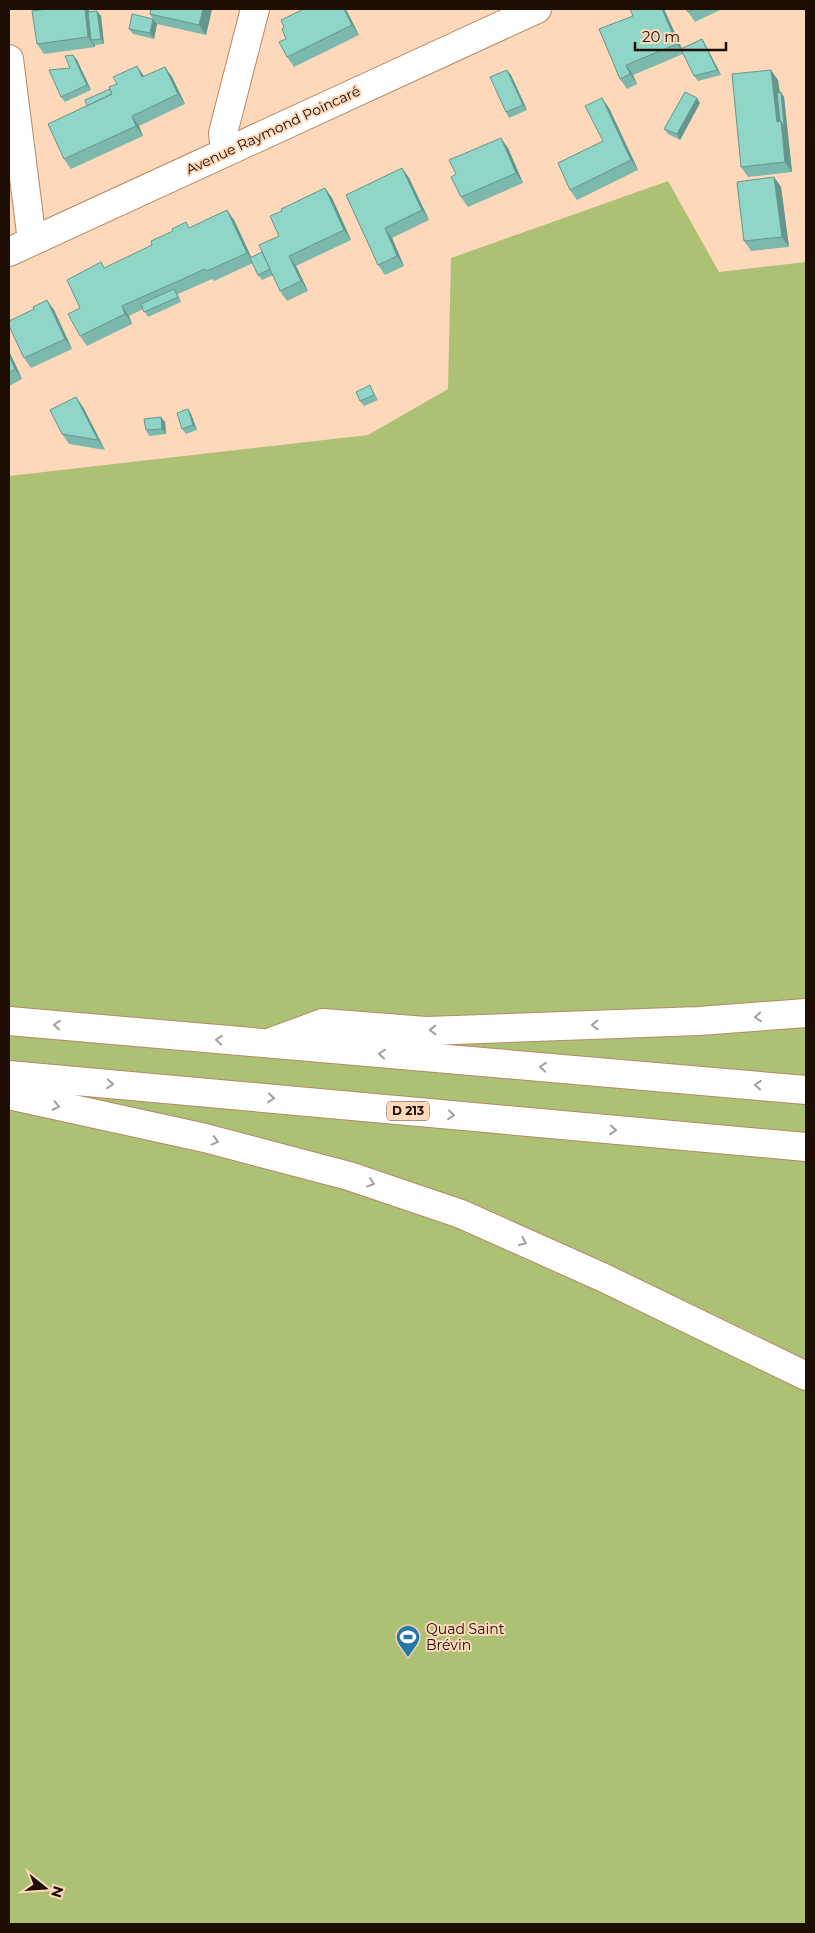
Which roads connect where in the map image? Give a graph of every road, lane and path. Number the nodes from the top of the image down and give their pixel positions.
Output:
1 (255, 9) edge
2 (537, 9) edge
3 (9, 59) edge
4 (225, 151) junction
5 (20, 247) edge
6 (806, 1013) edge
7 (9, 1021) edge
8 (267, 1044) junction
9 (9, 1075) edge
10 (806, 1090) edge
11 (9, 1095) edge
12 (806, 1147) edge
13 (806, 1376) edge

1 - 4 main road
2 - 4 main road, Avenue Raymond Poincaré
3 - 5 main road
4 - 5 main road, Avenue Raymond Poincaré
6 -> 8 main road
8 -> 7 main road
10 -> 8 main road
9 -> 12 main road, D 213
11 -> 13 main road

